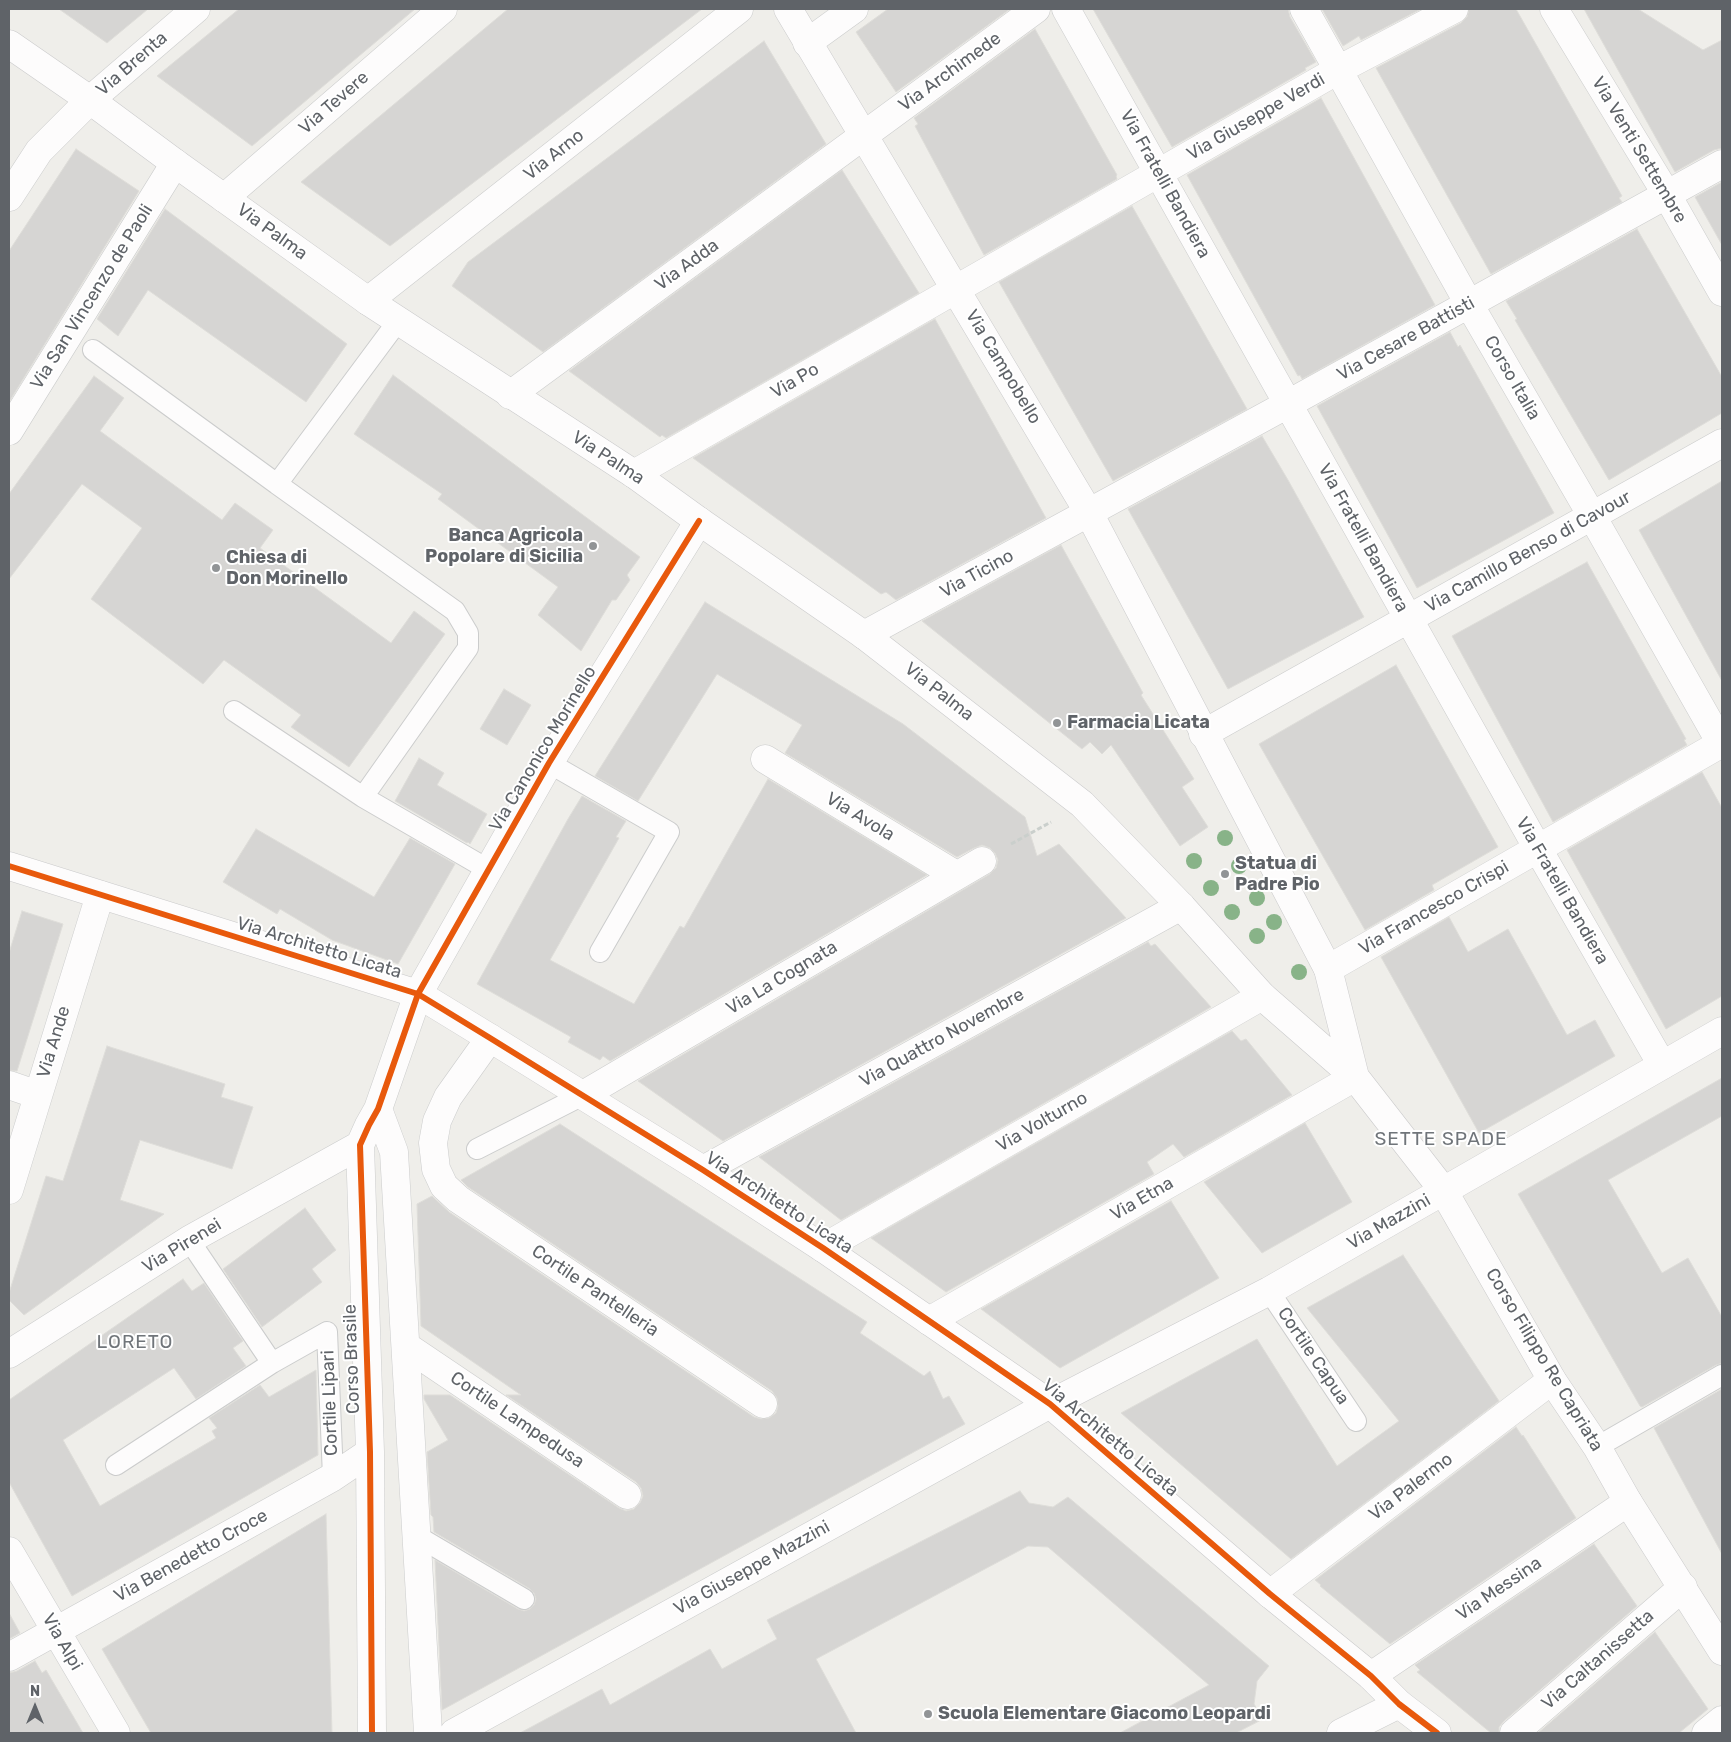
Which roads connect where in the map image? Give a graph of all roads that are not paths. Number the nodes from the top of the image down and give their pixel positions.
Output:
1 (196, 9) edge
2 (443, 9) edge
3 (739, 9) edge
4 (788, 9) edge
5 (854, 9) edge
6 (1036, 9) edge
7 (1066, 9) edge
8 (1304, 9) edge
9 (1454, 9) edge
10 (1554, 9) edge
11 (9, 44) edge
12 (807, 44) junction
13 (1338, 70) junction
14 (90, 100) junction
15 (864, 136) junction
16 (175, 163) junction
17 (1722, 164) edge
18 (1158, 173) junction
19 (1667, 195) junction
20 (9, 197) edge
21 (224, 198) junction
22 (956, 288) junction
23 (1722, 292) edge
24 (368, 301) junction
25 (1469, 304) junction
26 (398, 321) junction
27 (93, 350) dead end
28 (510, 395) junction
29 (1288, 404) junction
30 (9, 430) edge
31 (1722, 443) edge
32 (634, 474) junction
33 (277, 484) junction
34 (1088, 513) junction
35 (1592, 516) junction
36 (699, 522) junction
37 (1409, 619) junction
38 (864, 634) junction
39 (234, 711) dead end
40 (1203, 734) junction
41 (1722, 744) edge
42 (765, 759) dead end
43 (549, 763) junction
44 (363, 797) junction
45 (1538, 849) junction
46 (982, 861) road end
47 (9, 866) edge
48 (489, 870) junction
49 (956, 875) junction
50 (100, 895) junction
51 (1181, 906) junction
52 (600, 952) dead end
53 (1328, 969) junction
54 (418, 994) junction
55 (1262, 996) junction
56 (1722, 1031) edge
57 (490, 1038) junction
58 (1662, 1065) junction
59 (1355, 1076) junction
60 (9, 1085) edge
61 (38, 1095) junction
62 (583, 1096) junction
63 (378, 1109) junction
64 (360, 1145) junction
65 (477, 1148) dead end
66 (703, 1170) junction
67 (9, 1190) edge
68 (1443, 1190) junction
69 (189, 1240) junction
70 (822, 1248) junction
71 (1269, 1291) junction
72 (929, 1321) junction
73 (406, 1346) junction
74 (9, 1354) edge
75 (272, 1363) junction
76 (1722, 1376) edge
77 (1552, 1380) junction
78 (763, 1404) dead end
79 (1050, 1404) junction
80 (1356, 1421) dead end
81 (1597, 1447) junction
82 (370, 1452) junction
83 (116, 1465) dead end
84 (333, 1477) junction
85 (627, 1495) dead end
86 (1628, 1502) junction
87 (417, 1536) junction
88 (9, 1551) edge
89 (1683, 1587) junction
90 (1270, 1594) junction
91 (524, 1599) dead end
92 (56, 1631) junction
93 (1719, 1638) edge
94 (9, 1657) edge
95 (1371, 1676) junction
96 (1398, 1704) junction
97 (1722, 1720) edge
98 (116, 1733) edge
99 (372, 1733) edge
100 (428, 1733) edge
101 (454, 1733) edge
102 (1341, 1733) edge
103 (1437, 1733) edge
104 (1514, 1733) edge
105 (1706, 1733) edge

1 - 14 street, Via Brenta
2 - 21 street, Via Tevere
3 - 24 street, Via Arno
4 - 12 street, Via Campobello
5 - 12 street
6 - 15 street, Via Archimede
7 - 18 street, Via Fratelli Bandiera
8 - 13 street, Corso Italia
9 - 13 street, Via Giuseppe Verdi
10 - 19 street, Via Venti Settembre
11 - 14 street, Via Palma
12 - 15 street, Via Campobello
13 - 18 street, Via Giuseppe Verdi
13 - 25 street, Corso Italia
14 - 16 street, Via Palma
14 - 20 street, Via Brenta
15 - 22 street, Via Campobello
15 - 28 street, Via Adda
16 - 21 street, Via Palma
16 - 30 street, Via San Vincenzo de Paoli
17 - 19 street, Via Cesare Battisti
18 - 22 street, Via Giuseppe Verdi
18 - 29 street, Via Fratelli Bandiera
19 - 23 street, Via Venti Settembre
19 - 25 street, Via Cesare Battisti
21 - 24 street, Via Palma
22 - 32 street, Via Po
22 - 34 street, Via Campobello
24 - 26 street, Via Palma
25 - 29 street, Via Cesare Battisti
25 - 35 street, Corso Italia
26 - 28 street, Via Palma
26 - 33 lane
27 - 33 lane
28 - 32 street, Via Palma
29 - 34 street, Via Cesare Battisti
29 - 37 street, Via Fratelli Bandiera
31 - 35 street, Via Camillo Benso di Cavour
32 - 36 street, Via Palma
33 - 44 lane
34 - 38 street, Via Ticino
34 - 40 street, Via Campobello
35 - 37 street, Via Camillo Benso di Cavour
35 - 41 street, Corso Italia
36 - 38 street, Via Palma
36 - 43 street, Via Canonico Morinello
37 - 40 street, Via Camillo Benso di Cavour
37 - 45 street, Via Fratelli Bandiera
38 - 51 street, Via Palma
39 - 44 lane
40 - 53 street, Corso Filippo Re Capriata
41 - 45 street, Via Francesco Crispi
42 - 49 street, Via Avola
43 - 48 street, Via Canonico Morinello
43 - 52 lane
44 - 48 lane
45 - 53 street, Via Francesco Crispi
45 - 58 street, Via Fratelli Bandiera
46 - 49 street, Via La Cognata
47 - 50 street, Via Architetto Licata
48 - 54 street, Via Canonico Morinello
49 - 62 street, Via La Cognata
50 - 54 street, Via Architetto Licata
50 - 61 street, Via Ande
51 - 55 street, Corso Filippo Re Capriata
51 - 66 street, Via Quattro Novembre
53 - 59 street, Corso Filippo Re Capriata
54 - 57 street, Via Architetto Licata
54 - 63 street, Corso Brasile
55 - 59 street, Corso Filippo Re Capriata
55 - 70 street, Via Volturno
56 - 58 street, Via Mazzini
57 - 62 street, Via Architetto Licata
57 - 78 street, Cortile Pantelleria
58 - 68 street, Via Mazzini
59 - 68 street, Corso Filippo Re Capriata
59 - 72 street, Via Etna
60 - 61 street
61 - 67 street, Via Ande
62 - 65 lane
62 - 66 street, Via Architetto Licata
63 - 64 street, Corso Brasile
63 - 73 street
64 - 69 street, Via Pirenei
64 - 82 street, Corso Brasile
66 - 70 street, Via Architetto Licata
68 - 71 street, Via Mazzini
68 - 77 street, Corso Filippo Re Capriata
69 - 74 street, Via Pirenei
69 - 75 lane
70 - 72 street, Via Architetto Licata
71 - 79 street, Via Mazzini
71 - 80 lane, Cortile Capua
72 - 79 street, Via Architetto Licata
73 - 85 street, Cortile Lampedusa
73 - 87 street
75 - 83 lane, Cortile Lipari
75 - 84 lane, Cortile Lipari
76 - 81 lane
77 - 81 street, Corso Filippo Re Capriata
77 - 90 street, Via Palermo
79 - 90 street, Via Architetto Licata
79 - 101 street, Via Giuseppe Mazzini
81 - 86 street, Corso Filippo Re Capriata
82 - 84 street, Via Benedetto Croce
82 - 99 street, Corso Brasile
84 - 92 street, Via Benedetto Croce
86 - 89 street, Corso Filippo Re Capriata
86 - 95 street, Via Messina
87 - 91 lane
87 - 100 street
88 - 92 street, Via Alpi
89 - 93 street, Corso Filippo Re Capriata
89 - 104 street, Via Caltanissetta
90 - 95 street, Via Architetto Licata
92 - 94 street, Via Benedetto Croce
92 - 98 street, Via Alpi
95 - 96 street, Via Architetto Licata
96 - 102 street
96 - 103 street, Via Architetto Licata
97 - 105 street

